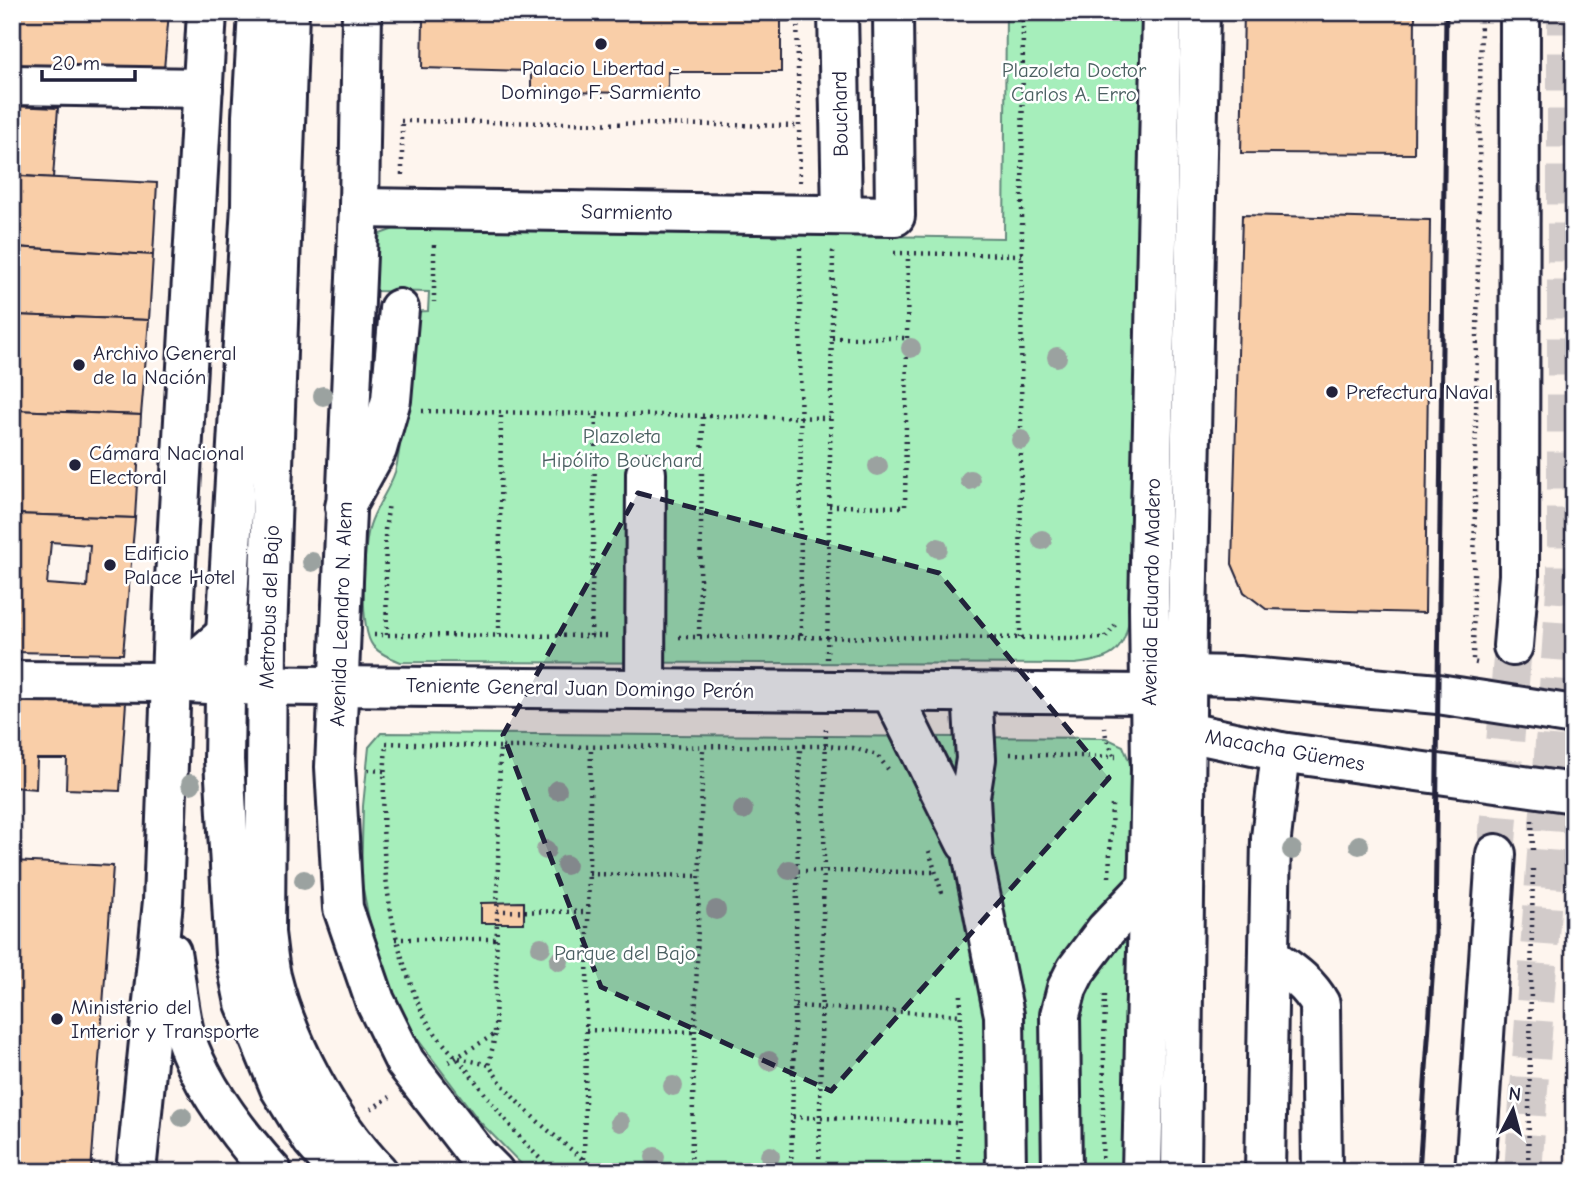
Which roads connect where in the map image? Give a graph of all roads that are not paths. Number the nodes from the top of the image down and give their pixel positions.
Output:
1 (207, 12) edge
2 (258, 12) edge
3 (289, 12) edge
4 (362, 12) edge
5 (838, 12) edge
6 (893, 12) edge
7 (1162, 12) edge
8 (1200, 12) edge
9 (1520, 12) edge
10 (12, 85) edge
11 (203, 88) junction
12 (359, 208) junction
13 (849, 215) junction
14 (399, 309) dead end
15 (646, 473) dead end
16 (345, 507) junction
17 (226, 634) junction
18 (1513, 646) tunnel mouth
19 (1186, 675) junction
20 (12, 681) edge
21 (170, 682) junction
22 (225, 685) junction
23 (266, 685) junction
24 (338, 685) junction
25 (645, 688) junction
26 (891, 692) junction
27 (972, 692) junction
28 (1148, 694) junction
29 (1574, 715) edge
30 (1187, 732) junction
31 (1281, 752) junction
32 (1574, 793) edge
33 (1496, 854) tunnel mouth
34 (973, 858) junction
35 (1147, 887) junction
36 (163, 901) junction
37 (1269, 957) junction
38 (1265, 1154) edge
39 (1322, 1155) edge
40 (136, 1172) edge
41 (272, 1172) edge
42 (340, 1172) edge
43 (378, 1172) edge
44 (494, 1172) edge
45 (1006, 1172) edge
46 (1062, 1172) edge
47 (1142, 1172) edge
48 (1181, 1172) edge
49 (1475, 1172) edge

1 - 11 main road
2 - 17 main road, Metrobus del Bajo
3 - 23 main road, Metrobus del Bajo
4 - 12 main road, Avenida Leandro N. Alem
5 - 13 main road, Bouchard
6 - 13 main road, Sarmiento
7 - 28 main road, Avenida Eduardo Madero
8 - 19 main road, Avenida Eduardo Madero
9 - 18 main road
10 - 11 main road
11 - 21 main road
12 - 13 main road, Sarmiento
12 - 16 main road, Avenida Leandro N. Alem
14 - 16 main road
15 - 25 main road
16 - 24 main road, Avenida Leandro N. Alem
17 - 21 main road, Metrobus del Bajo
17 - 22 main road, Metrobus del Bajo
19 - 28 main road
19 - 29 main road
19 - 30 main road, Avenida Eduardo Madero
20 - 21 main road, Teniente General Juan Domingo Perón
21 - 22 main road, Teniente General Juan Domingo Perón
21 - 36 main road
22 - 23 main road, Teniente General Juan Domingo Perón
22 - 42 main road, Metrobus del Bajo
23 - 24 main road, Teniente General Juan Domingo Perón
23 - 43 main road, Metrobus del Bajo
24 - 25 main road, Teniente General Juan Domingo Perón
24 - 44 main road, Avenida Leandro N. Alem
25 - 26 main road, Teniente General Juan Domingo Perón
26 - 27 main road, Teniente General Juan Domingo Perón
26 - 34 main road
27 - 28 main road, Teniente General Juan Domingo Perón
27 - 34 main road
28 - 30 main road, Macacha Güemes
28 - 35 main road, Avenida Eduardo Madero
30 - 31 main road, Macacha Güemes
30 - 48 main road, Avenida Eduardo Madero
31 - 32 main road, Macacha Güemes
31 - 37 main road
33 - 49 main road
34 - 45 main road
35 - 46 main road
35 - 47 main road, Avenida Eduardo Madero
36 - 40 main road
36 - 41 main road
37 - 38 main road
37 - 39 main road
38 - 39 main road

